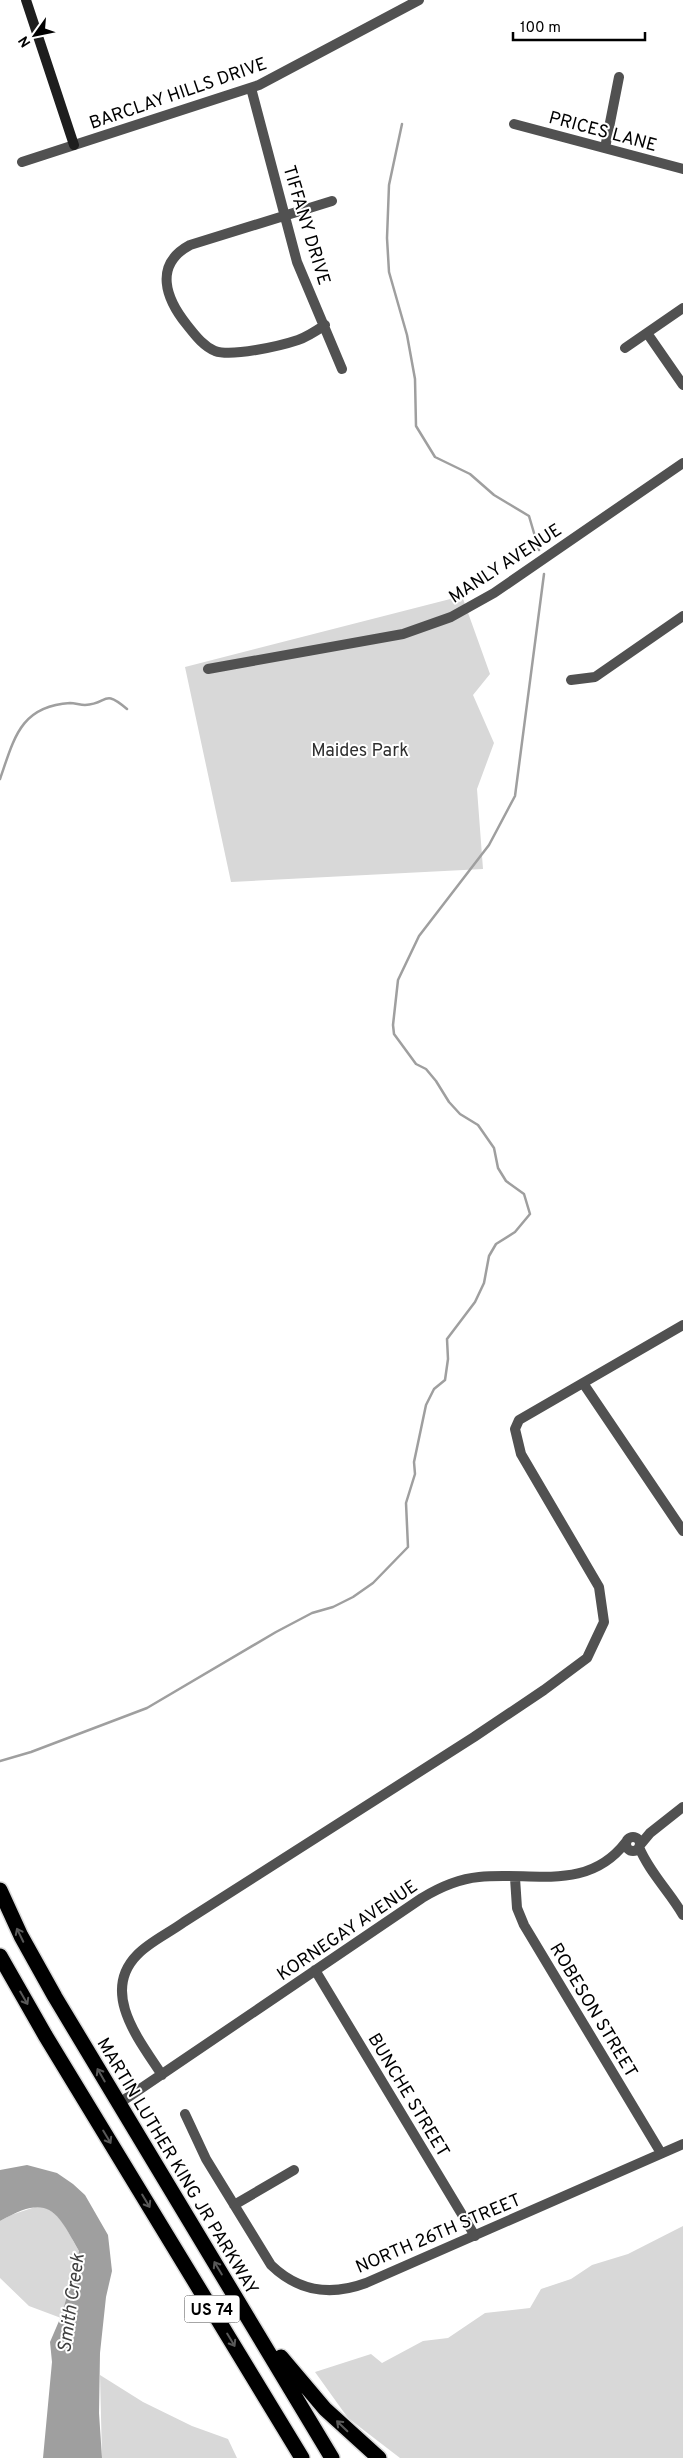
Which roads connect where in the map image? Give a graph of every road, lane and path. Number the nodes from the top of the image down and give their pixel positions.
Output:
1 (26, 0) edge
2 (419, 0) edge
3 (620, 77) dead end
4 (250, 88) junction
5 (514, 124) dead end
6 (74, 145) junction
7 (605, 148) junction
8 (22, 162) dead end
9 (683, 169) edge
10 (332, 201) dead end
11 (284, 216) junction
12 (683, 308) edge
13 (324, 326) junction
14 (647, 333) junction
15 (625, 348) dead end
16 (342, 368) dead end
17 (683, 385) edge
18 (683, 464) edge
19 (683, 616) edge
20 (208, 669) dead end
21 (572, 680) dead end
22 (683, 1325) edge
23 (583, 1382) junction
24 (683, 1531) edge
25 (683, 1807) edge
26 (633, 1845) junction
27 (515, 1878) junction
28 (0, 1890) edge
29 (683, 1914) edge
30 (0, 1956) edge
31 (315, 1970) junction
32 (162, 2075) junction
33 (118, 2104) junction
34 (185, 2114) dead end
35 (683, 2144) edge
36 (661, 2154) junction
37 (294, 2170) dead end
38 (234, 2205) junction
39 (475, 2236) junction
40 (243, 2310) junction
41 (302, 2458) edge
42 (332, 2458) edge
43 (379, 2458) edge

1 - 6 street
2 - 4 street, BARCLAY HILLS DRIVE
3 - 7 street
4 - 6 street, BARCLAY HILLS DRIVE
4 - 11 street, TIFFANY DRIVE
5 - 7 street, PRICES LANE
6 - 8 street, BARCLAY HILLS DRIVE
7 - 9 street, PRICES LANE
10 - 11 street
11 - 13 street, TIFFANY DRIVE
11 - 13 street
12 - 14 street
13 - 16 street, TIFFANY DRIVE
14 - 15 street
14 - 17 street
18 - 20 street, MANLY AVENUE
19 - 21 street
22 - 23 street
23 - 24 street
23 - 32 street
25 - 26 street, KORNEGAY AVENUE
26 - 27 street, KORNEGAY AVENUE
26 - 29 street
27 - 31 street, KORNEGAY AVENUE
27 - 36 street, ROBESON STREET
33 -> 28 highway, MARTIN LUTHER KING JR PARKWAY / US 74
30 -> 41 highway, US 74
31 - 32 street, KORNEGAY AVENUE
31 - 39 street, BUNCHE STREET
32 - 33 street, KORNEGAY AVENUE
40 -> 33 highway, MARTIN LUTHER KING JR PARKWAY / US 74
34 - 38 street
35 - 36 street, NORTH 26TH STREET
36 - 39 street, NORTH 26TH STREET
37 - 38 street
38 - 39 street, NORTH 26TH STREET
40 - 42 highway, MARTIN LUTHER KING JR PARKWAY / US 74
43 -> 40 highway

